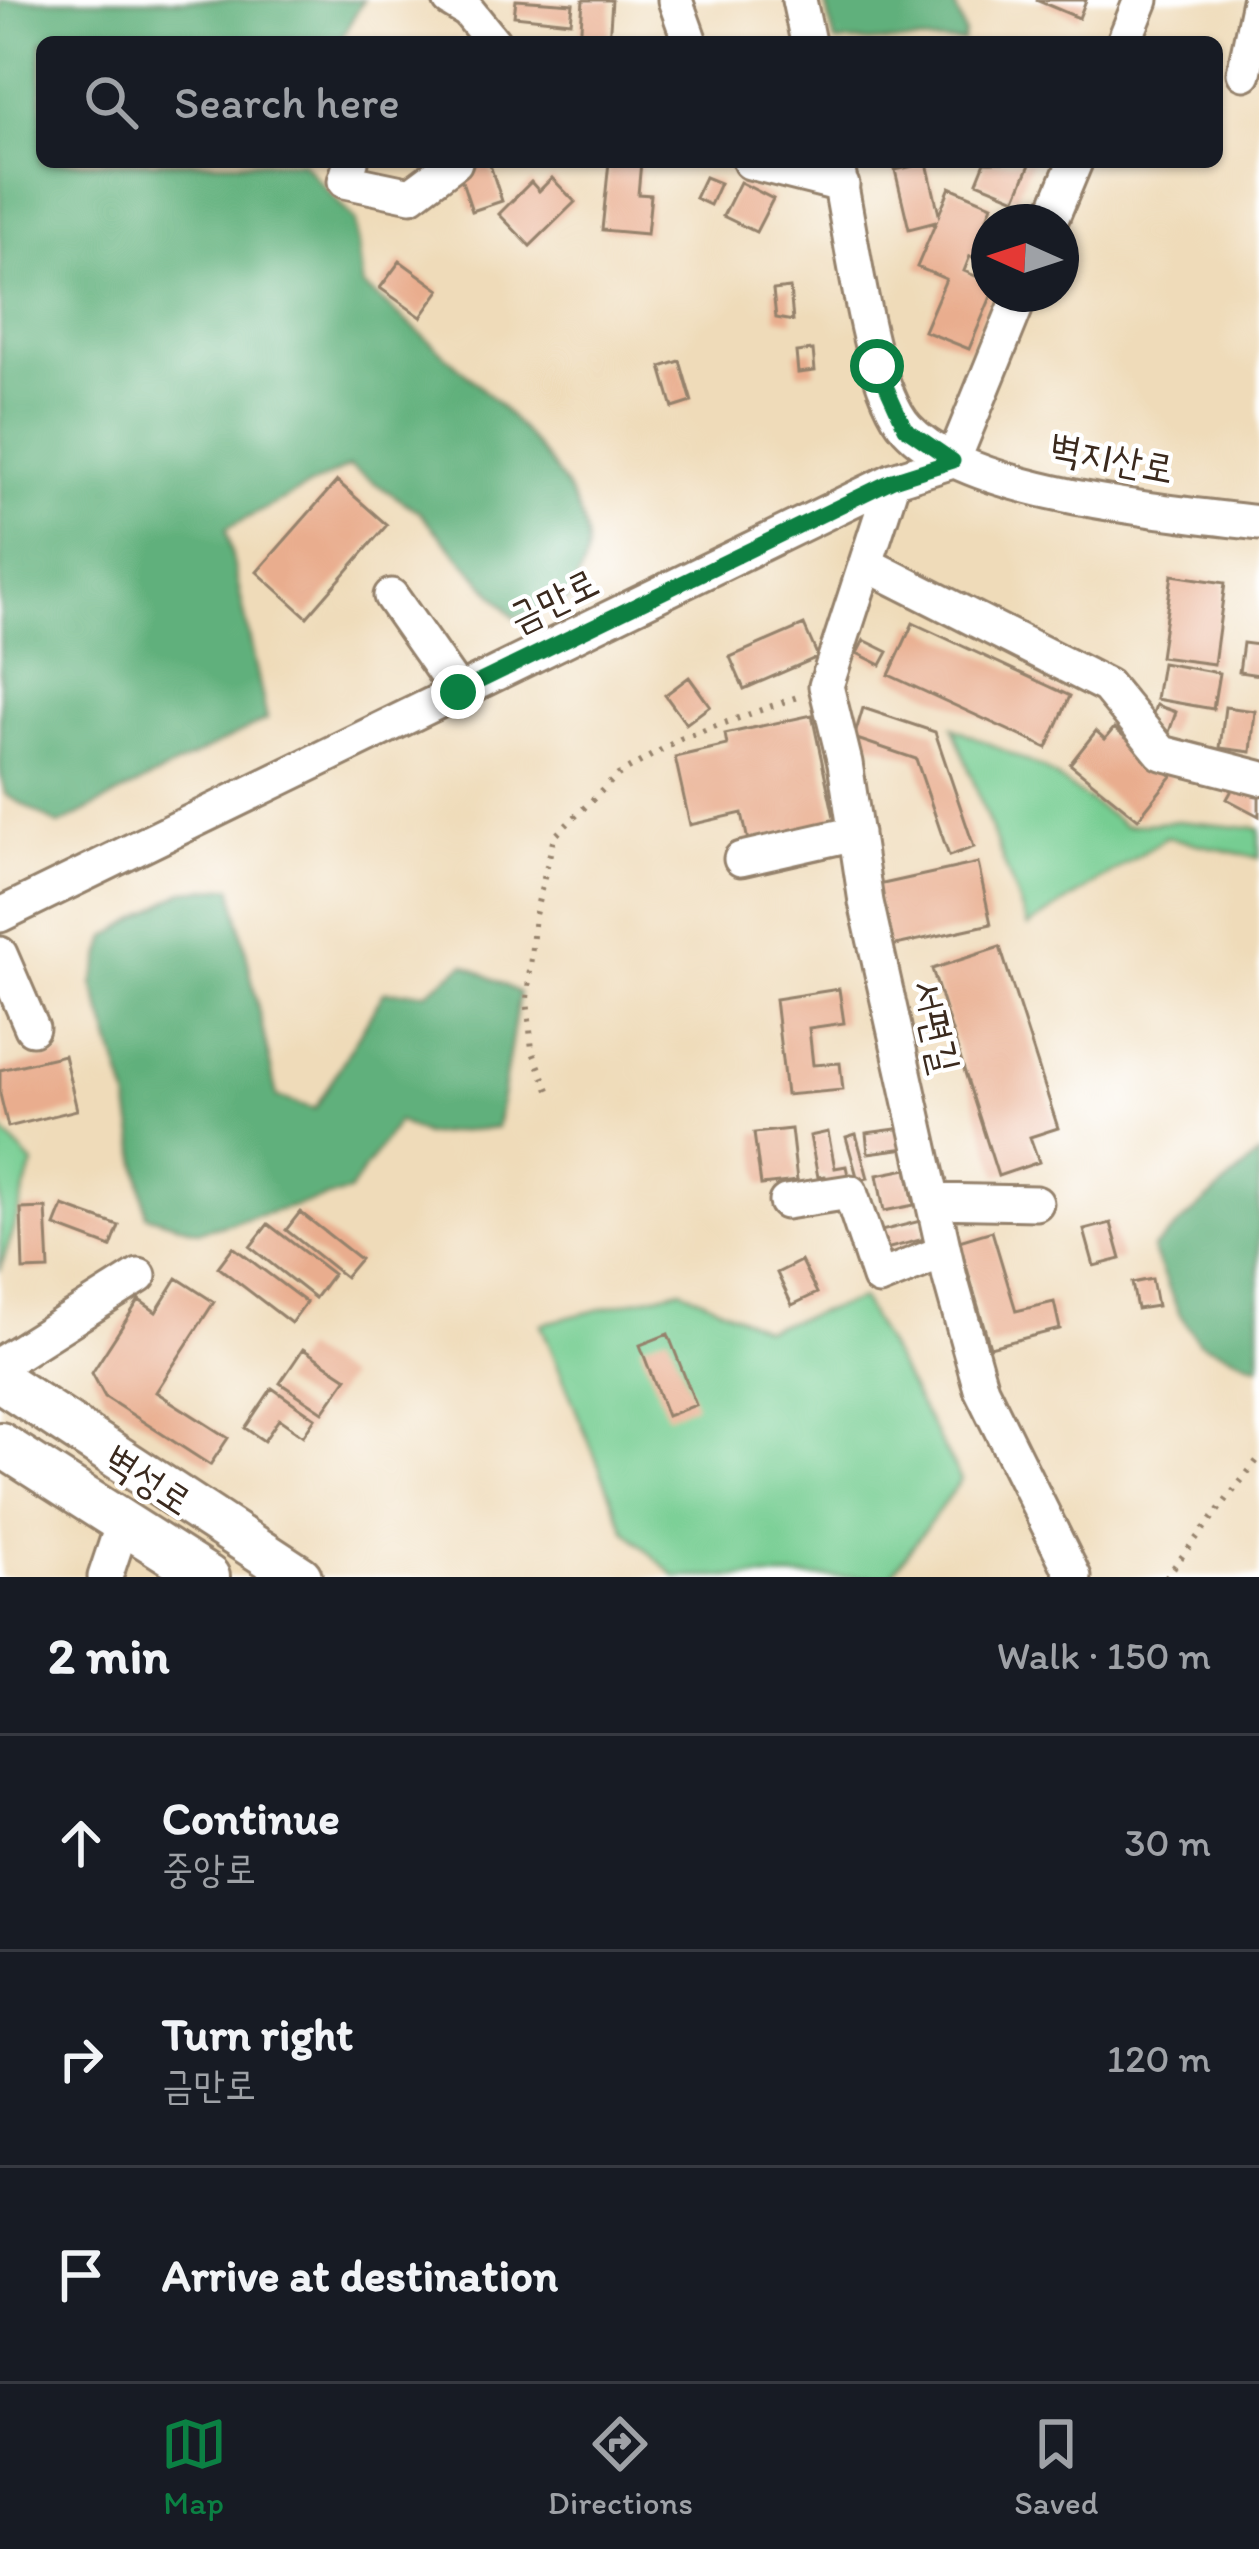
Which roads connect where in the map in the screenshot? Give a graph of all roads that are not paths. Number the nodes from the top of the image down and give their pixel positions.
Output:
1 (450, 0) edge
2 (675, 0) edge
3 (799, 0) edge
4 (1141, 0) edge
5 (1259, 1) edge
6 (488, 36) edge
7 (688, 36) edge
8 (807, 36) edge
9 (1126, 36) edge
10 (1244, 73) dead end
11 (349, 168) edge
12 (446, 168) edge
13 (799, 168) edge
14 (1072, 168) edge
15 (839, 173) edge
16 (1058, 204) edge
17 (1014, 312) edge
18 (953, 461) junction
19 (893, 480) junction
20 (1259, 523) edge
21 (866, 564) junction
22 (392, 596) dead end
23 (458, 692) junction
24 (1259, 778) edge
25 (856, 833) junction
26 (742, 859) dead end
27 (0, 915) edge
28 (0, 954) edge
29 (32, 1028) dead end
30 (933, 1201) junction
31 (786, 1202) dead end
32 (1036, 1203) dead end
33 (944, 1252) junction
34 (139, 1276) dead end
35 (0, 1364) edge
36 (0, 1380) edge
37 (0, 1444) edge
38 (123, 1523) junction
39 (105, 1577) edge
40 (208, 1577) edge
41 (300, 1577) edge
42 (1074, 1577) edge

1 - 6 street
2 - 7 street
3 - 8 street
4 - 9 street
5 - 10 street
11 - 12 street
13 - 15 street
14 - 16 street
15 - 18 street, 벽지산로
17 - 18 street
18 - 19 street, 금만로
18 - 20 street, 벽지산로
19 - 21 street
19 - 23 street, 금만로
21 - 24 street
21 - 25 street, 서편길
22 - 23 street
23 - 27 street, 금만로
25 - 26 street
25 - 30 street, 서편길
28 - 29 street
30 - 32 street
30 - 33 street, 서편길
31 - 33 street
33 - 42 street, 서편길
34 - 35 street
36 - 41 main road, 벽성로
37 - 38 main road, 벽성로
38 - 39 street
38 - 40 main road, 벽성로

